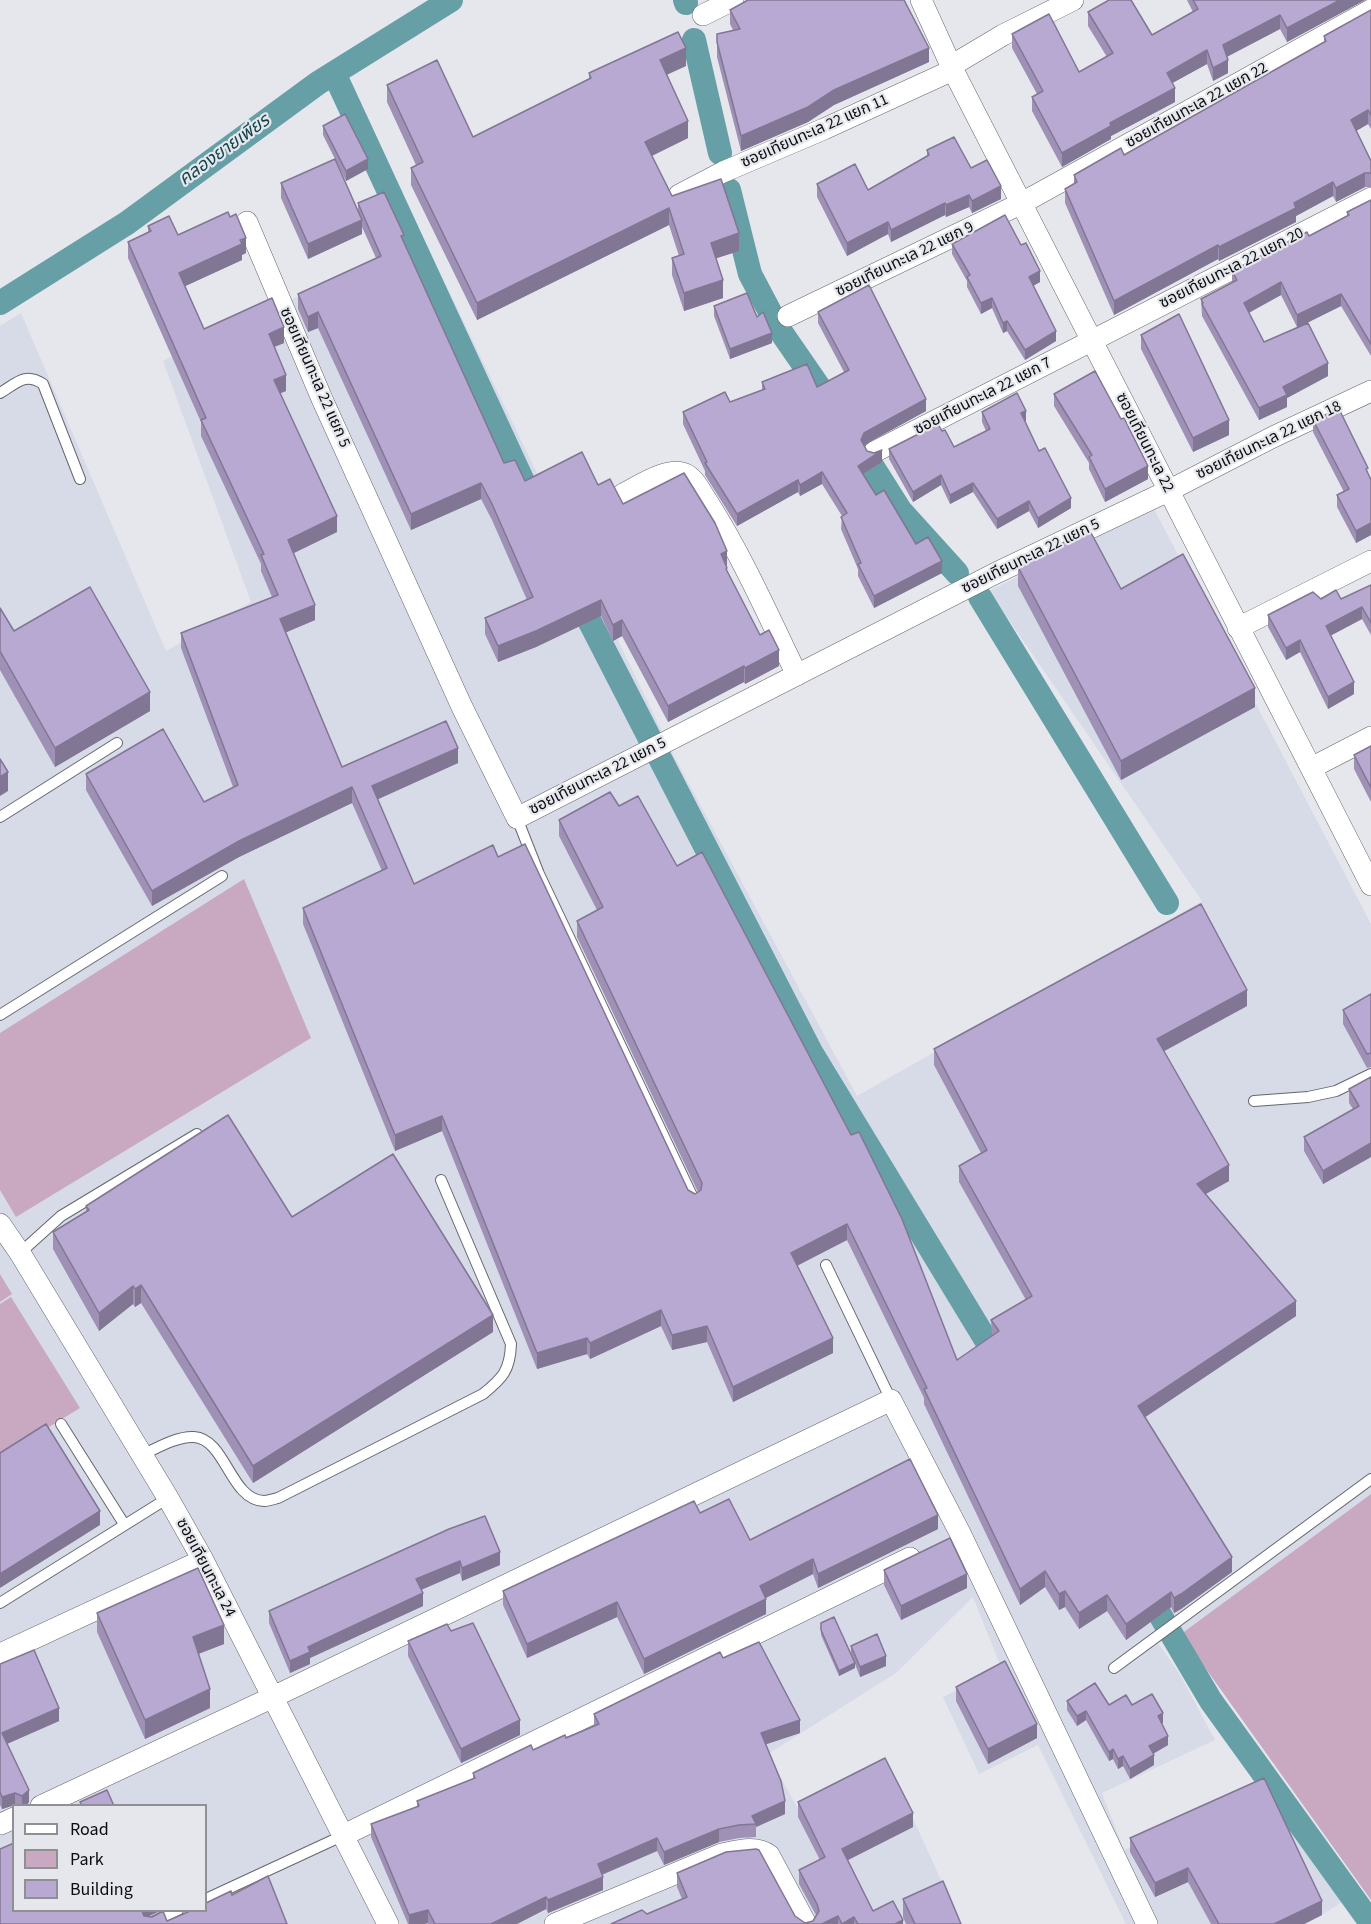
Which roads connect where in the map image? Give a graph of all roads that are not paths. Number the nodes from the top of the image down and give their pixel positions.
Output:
1 (733, 0) edge
2 (921, 0) edge
3 (1073, 0) edge
4 (1371, 10) edge
5 (703, 15) dead end
6 (952, 68) junction
7 (679, 195) edge
8 (1371, 198) edge
9 (1022, 203) junction
10 (248, 222) dead end
11 (788, 316) dead end
12 (1092, 341) junction
13 (1371, 391) edge
14 (0, 393) edge
15 (874, 452) edge
16 (80, 478) dead end
17 (1168, 492) junction
18 (623, 494) dead end
19 (1371, 561) edge
20 (1238, 628) junction
21 (797, 675) junction
22 (1371, 737) edge
23 (117, 743) dead end
24 (1311, 768) junction
25 (0, 817) edge
26 (518, 818) junction
27 (222, 876) dead end
28 (1371, 885) edge
29 (0, 1015) edge
30 (1371, 1074) edge
31 (1254, 1101) dead end
32 (197, 1134) edge
33 (441, 1180) dead end
34 (695, 1202) edge
35 (0, 1224) edge
36 (20, 1253) junction
37 (826, 1265) dead end
38 (891, 1400) junction
39 (61, 1424) dead end
40 (142, 1455) junction
41 (1371, 1479) edge
42 (168, 1498) junction
43 (124, 1524) junction
44 (960, 1533) junction
45 (202, 1560) junction
46 (0, 1603) edge
47 (0, 1654) edge
48 (1114, 1668) dead end
49 (271, 1698) junction
50 (45, 1804) edge
51 (342, 1836) junction
52 (207, 1899) edge
53 (176, 1912) edge
54 (149, 1924) edge
55 (388, 1924) edge
56 (555, 1924) edge
57 (807, 1924) edge
58 (1147, 1924) edge

1 - 5 street
2 - 6 street, ซอยเทียนทะเล 22
3 - 6 street, ซอยเทียนทะเล 22 แยก 11
4 - 9 street, ซอยเทียนทะเล 22 แยก 22
6 - 7 street, ซอยเทียนทะเล 22 แยก 11
6 - 9 street, ซอยเทียนทะเล 22
8 - 12 street, ซอยเทียนทะเล 22 แยก 20
9 - 11 street, ซอยเทียนทะเล 22 แยก 9
9 - 12 street, ซอยเทียนทะเล 22
10 - 26 street, ซอยเทียนทะเล 22 แยก 5
12 - 15 street, ซอยเทียนทะเล 22 แยก 7
12 - 17 street, ซอยเทียนทะเล 22
13 - 17 street, ซอยเทียนทะเล 22 แยก 18
14 - 16 lane
17 - 20 street, ซอยเทียนทะเล 22
17 - 21 street, ซอยเทียนทะเล 22 แยก 5
18 - 21 street
19 - 20 street
20 - 24 street, ซอยเทียนทะเล 22
21 - 26 street, ซอยเทียนทะเล 22 แยก 5
22 - 24 street
23 - 25 lane
24 - 28 street, ซอยเทียนทะเล 22
26 - 34 lane
27 - 29 lane
30 - 31 lane
32 - 36 lane
33 - 40 lane
35 - 36 street, ซอยเทียนทะเล 24
36 - 40 street, ซอยเทียนทะเล 24
37 - 38 lane
38 - 44 street
38 - 49 street
39 - 43 lane
40 - 42 street, ซอยเทียนทะเล 24
41 - 48 lane
42 - 43 lane
42 - 45 street, ซอยเทียนทะเล 24
43 - 46 lane
44 - 51 street
44 - 58 street
45 - 47 street
45 - 49 street, ซอยเทียนทะเล 24
49 - 50 street
49 - 51 street, ซอยเทียนทะเล 24
51 - 52 lane
51 - 55 street, ซอยเทียนทะเล 24
53 - 54 lane
56 - 57 street

